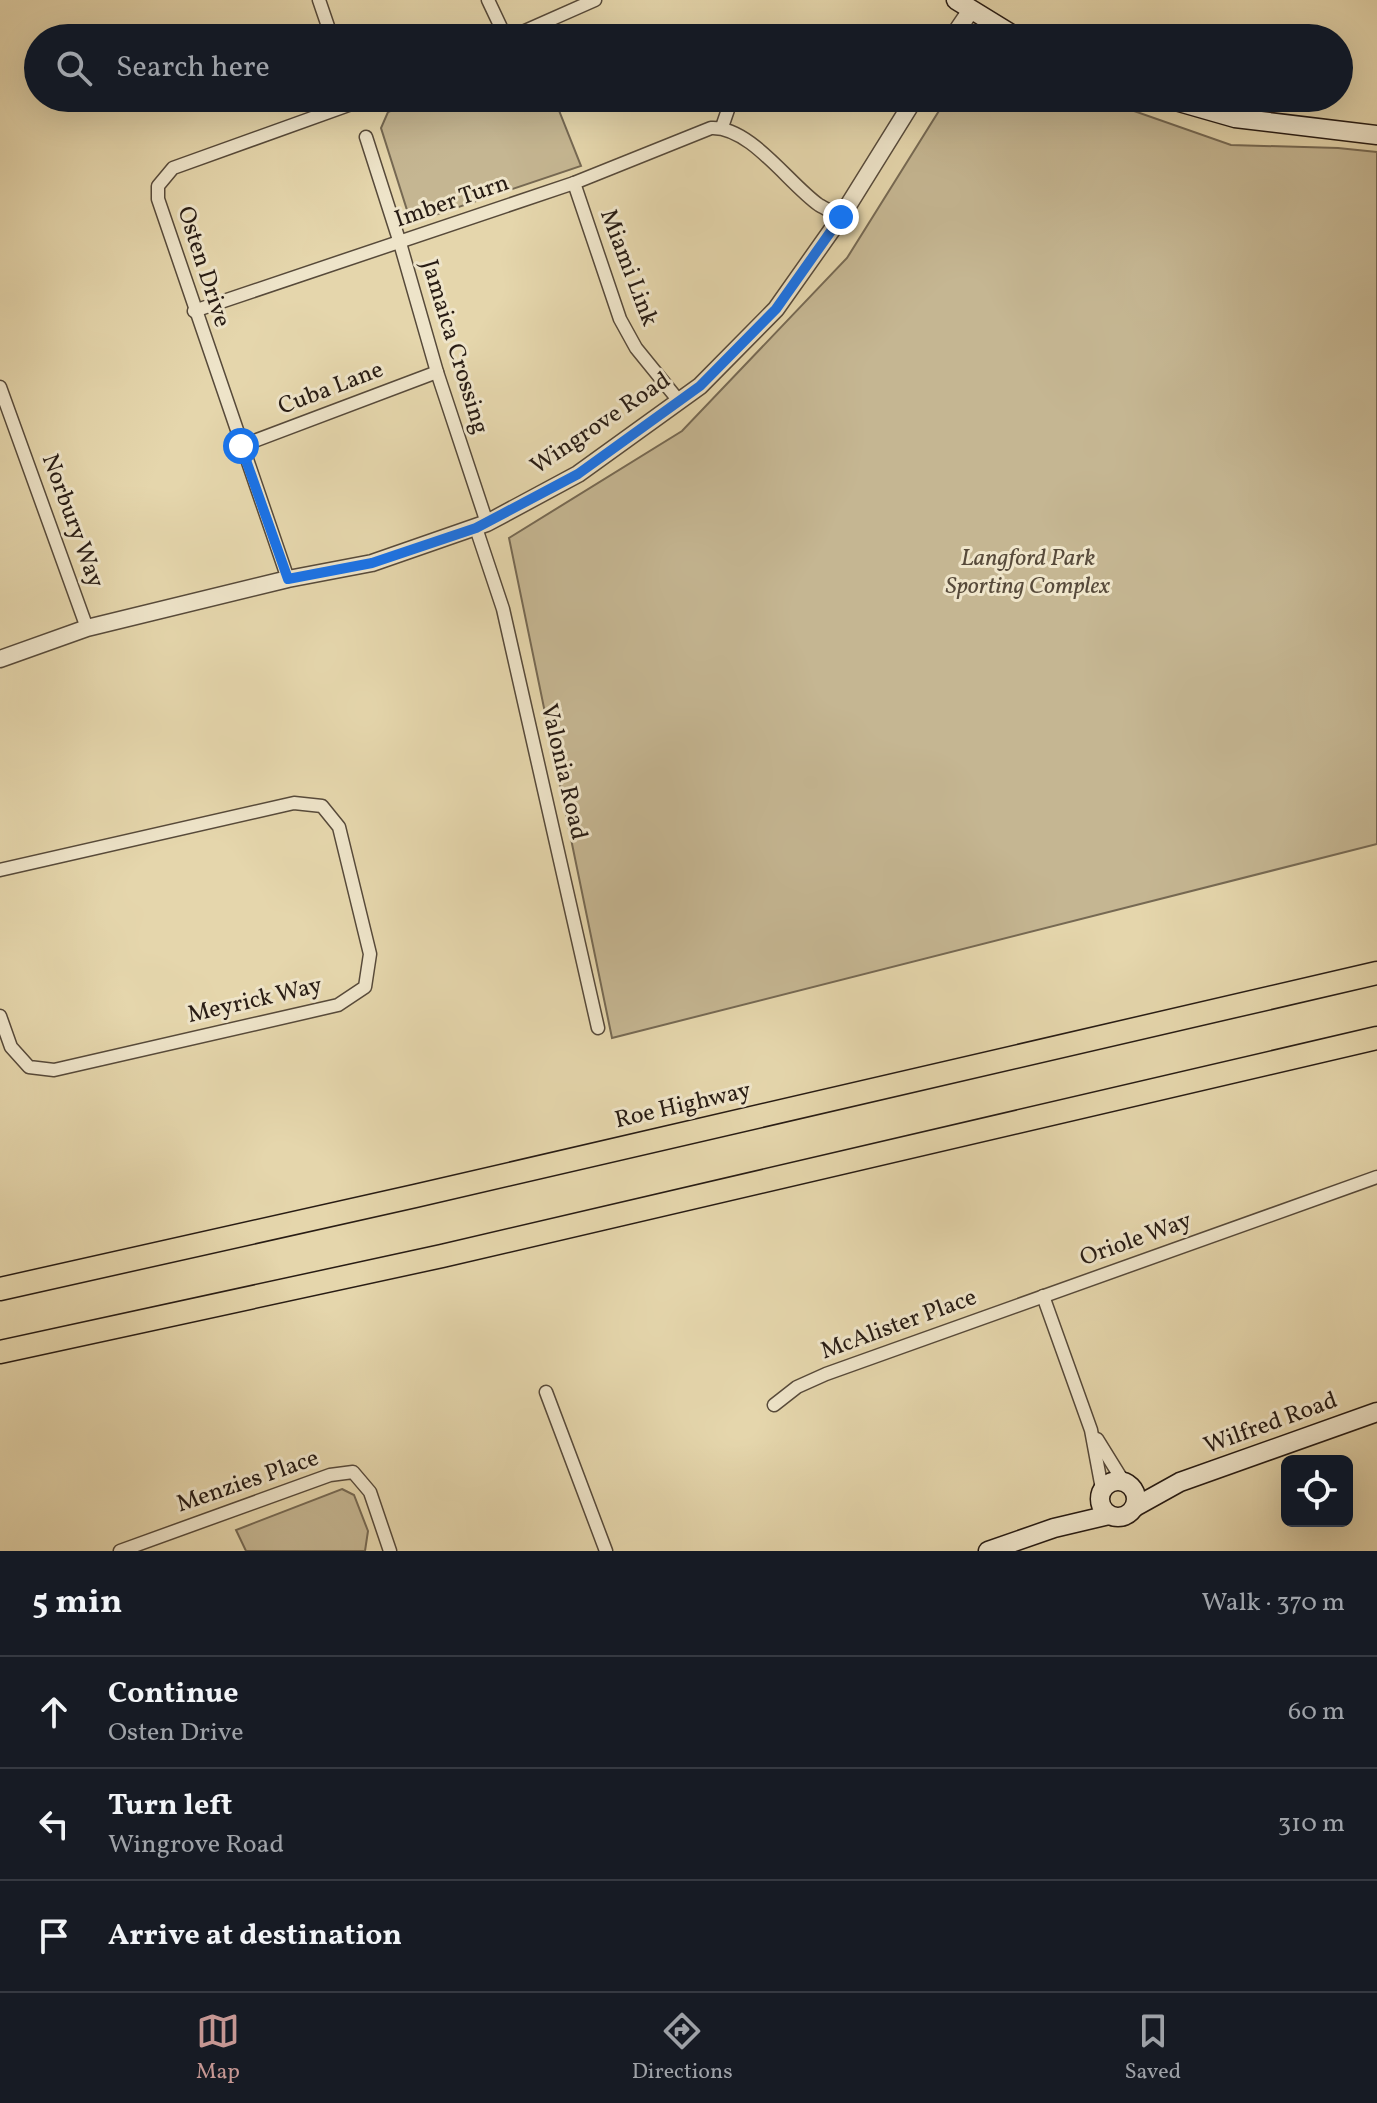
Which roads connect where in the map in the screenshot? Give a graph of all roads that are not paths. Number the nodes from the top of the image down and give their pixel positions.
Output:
1 (319, 0) edge
2 (488, 0) edge
3 (595, 0) edge
4 (963, 5) edge
5 (327, 24) edge
6 (501, 24) edge
7 (540, 24) edge
8 (957, 24) edge
9 (995, 24) edge
10 (326, 112) edge
11 (727, 112) edge
12 (906, 112) edge
13 (1214, 112) edge
14 (722, 127) junction
15 (1377, 135) edge
16 (366, 137) dead end
17 (574, 183) junction
18 (841, 217) junction
19 (400, 243) junction
20 (194, 311) junction
21 (437, 372) junction
22 (0, 387) edge
23 (679, 401) junction
24 (15, 429) junction
25 (0, 435) edge
26 (241, 446) junction
27 (482, 525) junction
28 (288, 579) junction
29 (87, 628) junction
30 (0, 659) edge
31 (0, 870) edge
32 (1377, 973) edge
33 (0, 1016) edge
34 (598, 1028) dead end
35 (1377, 1038) edge
36 (1377, 1177) edge
37 (0, 1289) edge
38 (1043, 1296) junction
39 (0, 1352) edge
40 (546, 1392) dead end
41 (774, 1405) dead end
42 (1377, 1412) edge
43 (1091, 1430) junction
44 (1180, 1482) junction
45 (1126, 1483) junction
46 (1101, 1491) junction
47 (1135, 1507) junction
48 (1109, 1515) junction
49 (1054, 1528) junction
50 (120, 1551) edge
51 (390, 1551) edge
52 (606, 1551) edge
53 (988, 1551) edge

1 - 5 street
2 - 6 street
3 - 7 street
4 - 8 street
4 - 9 main road
10 - 20 street, Osten Drive
11 - 14 street
12 - 18 street, Wingrove Road
13 - 15 main road
14 - 17 street, Imber Turn
14 - 18 street
16 - 19 street, Jamaica Crossing
17 - 19 street, Imber Turn
17 - 23 street, Miami Link
18 - 23 street, Wingrove Road
19 - 20 street, Imber Turn
19 - 21 street, Jamaica Crossing
20 - 26 street, Osten Drive
21 - 26 street, Cuba Lane
21 - 27 street, Jamaica Crossing
22 - 24 street, Norbury Way
23 - 27 street, Wingrove Road
24 - 25 street, Norbury Way
24 - 29 street, Norbury Way
26 - 28 street, Osten Drive
27 - 28 street, Wingrove Road
27 - 34 street, Valonia Road
28 - 29 street, Wingrove Road
29 - 30 street, Wingrove Road
31 - 33 street, Meyrick Way
32 - 37 highway, Roe Highway
35 - 39 highway
36 - 38 street, Oriole Way
38 - 41 street, McAlister Place
38 - 43 street
40 - 52 street
42 - 44 main road, Wilfred Road
43 - 45 street
43 - 46 street
44 - 45 main road, Wilfred Road
44 - 47 main road, Wilfred Road
45 - 46 main road
45 - 47 main road
46 - 48 main road
46 - 49 main road
47 - 48 main road
48 - 49 main road
49 - 53 main road
50 - 51 street, Menzies Place

